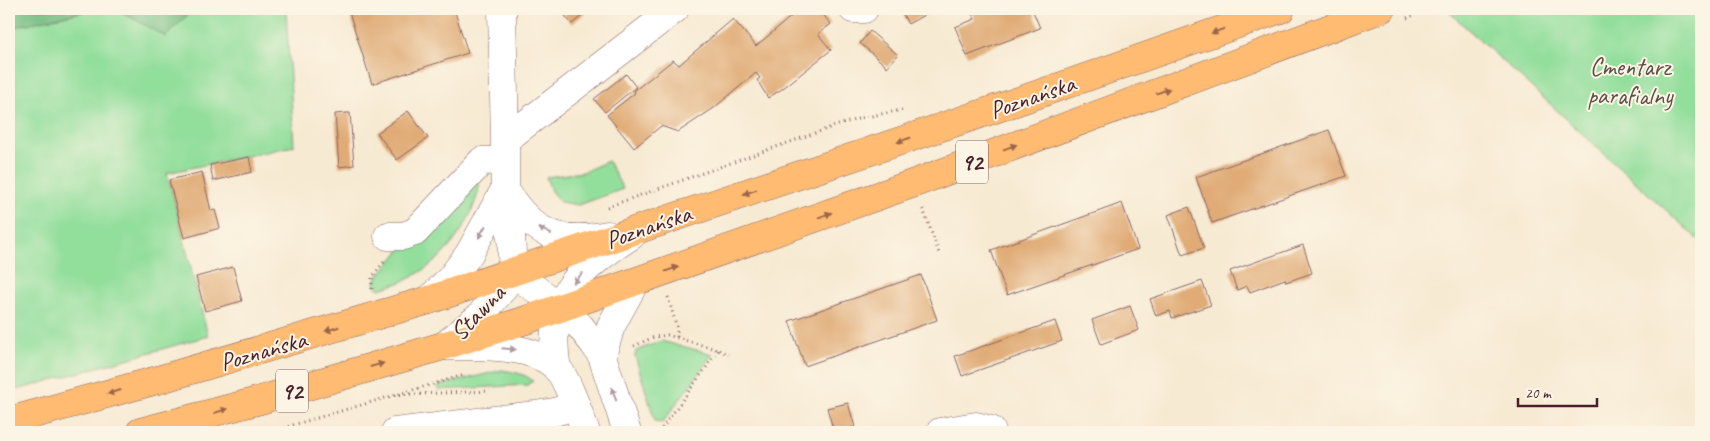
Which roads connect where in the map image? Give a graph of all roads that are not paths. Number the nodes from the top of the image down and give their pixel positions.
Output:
1 (502, 9) edge
2 (675, 9) edge
3 (853, 9) edge
4 (864, 9) edge
5 (1281, 9) edge
6 (1381, 9) edge
7 (505, 150) junction
8 (504, 189) junction
9 (644, 228) junction
10 (388, 236) dead end
11 (513, 273) junction
12 (635, 282) junction
13 (429, 300) junction
14 (559, 308) junction
15 (443, 346) junction
16 (602, 356) junction
17 (558, 369) junction
18 (576, 405) junction
19 (9, 420) edge
20 (140, 432) edge
21 (394, 432) edge
22 (586, 432) edge
23 (627, 432) edge
24 (940, 432) edge
25 (992, 432) edge

1 - 7 street, Stawna
2 - 7 street
3 - 4 street
5 -> 9 main road, Poznańska / 92
12 -> 6 main road, Poznańska / 92
7 - 8 street, Stawna
7 - 10 street
9 -> 8 street
8 - 11 street, Stawna
8 -> 13 street, Stawna
9 - 11 main road, Poznańska / 92
9 -> 14 street
11 - 13 main road, Poznańska / 92
11 - 14 street
11 - 15 street, Stawna
12 - 14 main road, Poznańska / 92
12 - 16 street
13 -> 19 main road, Poznańska / 92
14 - 15 main road, Poznańska / 92
14 - 16 street
14 - 17 street
15 -> 17 street
20 -> 15 main road, Poznańska / 92
23 -> 16 street
17 - 18 street
18 - 21 street
18 - 22 street
24 - 25 street

